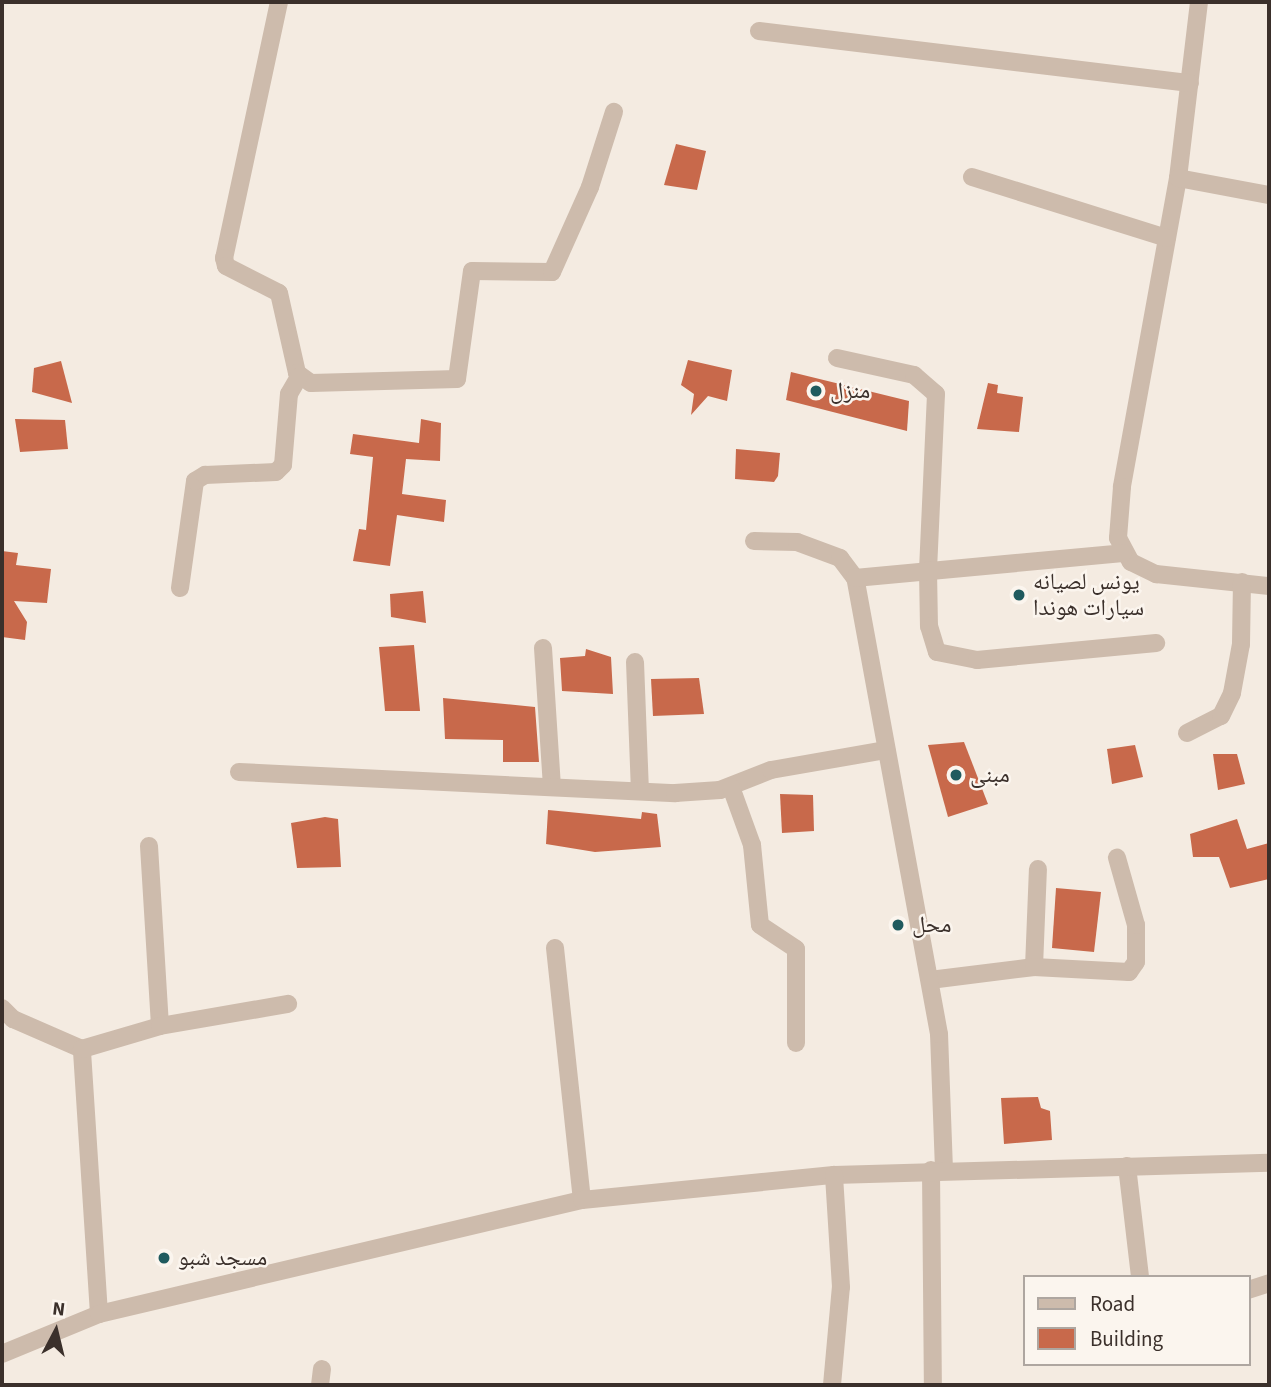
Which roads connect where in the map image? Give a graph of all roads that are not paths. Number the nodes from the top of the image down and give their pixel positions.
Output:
1 (279, 2) edge
2 (1201, 2) edge
3 (759, 31) dead end
4 (1190, 83) junction
5 (614, 113) dead end
6 (971, 177) dead end
7 (1178, 178) junction
8 (1269, 195) edge
9 (1167, 238) junction
10 (837, 358) dead end
11 (299, 377) junction
12 (754, 541) dead end
13 (1123, 553) junction
14 (928, 570) junction
15 (855, 578) junction
16 (1242, 582) junction
17 (1269, 586) edge
18 (180, 587) dead end
19 (1156, 643) dead end
20 (543, 648) dead end
21 (635, 662) dead end
22 (1187, 733) dead end
23 (886, 750) junction
24 (239, 772) dead end
25 (552, 786) junction
26 (731, 787) junction
27 (640, 791) junction
28 (149, 846) dead end
29 (1117, 858) dead end
30 (1038, 869) dead end
31 (555, 948) dead end
32 (1034, 967) junction
33 (930, 980) junction
34 (288, 1004) dead end
35 (2, 1008) edge
36 (160, 1026) junction
37 (796, 1043) dead end
38 (82, 1049) junction
39 (1269, 1163) edge
40 (1127, 1166) junction
41 (938, 1170) junction
42 (834, 1175) junction
43 (582, 1200) junction
44 (1140, 1275) edge
45 (1269, 1283) edge
46 (1250, 1289) edge
47 (99, 1314) junction
48 (2, 1354) edge
49 (832, 1385) edge
50 (933, 1385) edge

1 - 11 street
2 - 4 street
3 - 4 street
4 - 7 street
5 - 11 street
6 - 9 street
7 - 8 street
7 - 9 street
9 - 13 street
10 - 14 street
11 - 18 street
12 - 15 street
13 - 14 street
13 - 16 street
14 - 15 street
14 - 19 street
15 - 23 street
16 - 17 street
16 - 22 street
20 - 25 street
21 - 27 street
23 - 26 street
23 - 33 street
24 - 25 street
25 - 27 street
26 - 27 street
26 - 37 street
28 - 36 street
29 - 32 street
30 - 32 street
31 - 43 street
32 - 33 street
33 - 41 street
34 - 36 street
35 - 38 street
36 - 38 street
38 - 47 street
39 - 40 street
40 - 41 street
40 - 44 street
41 - 42 street
41 - 50 street
42 - 43 street
42 - 49 street
43 - 47 street
45 - 46 street
47 - 48 street

